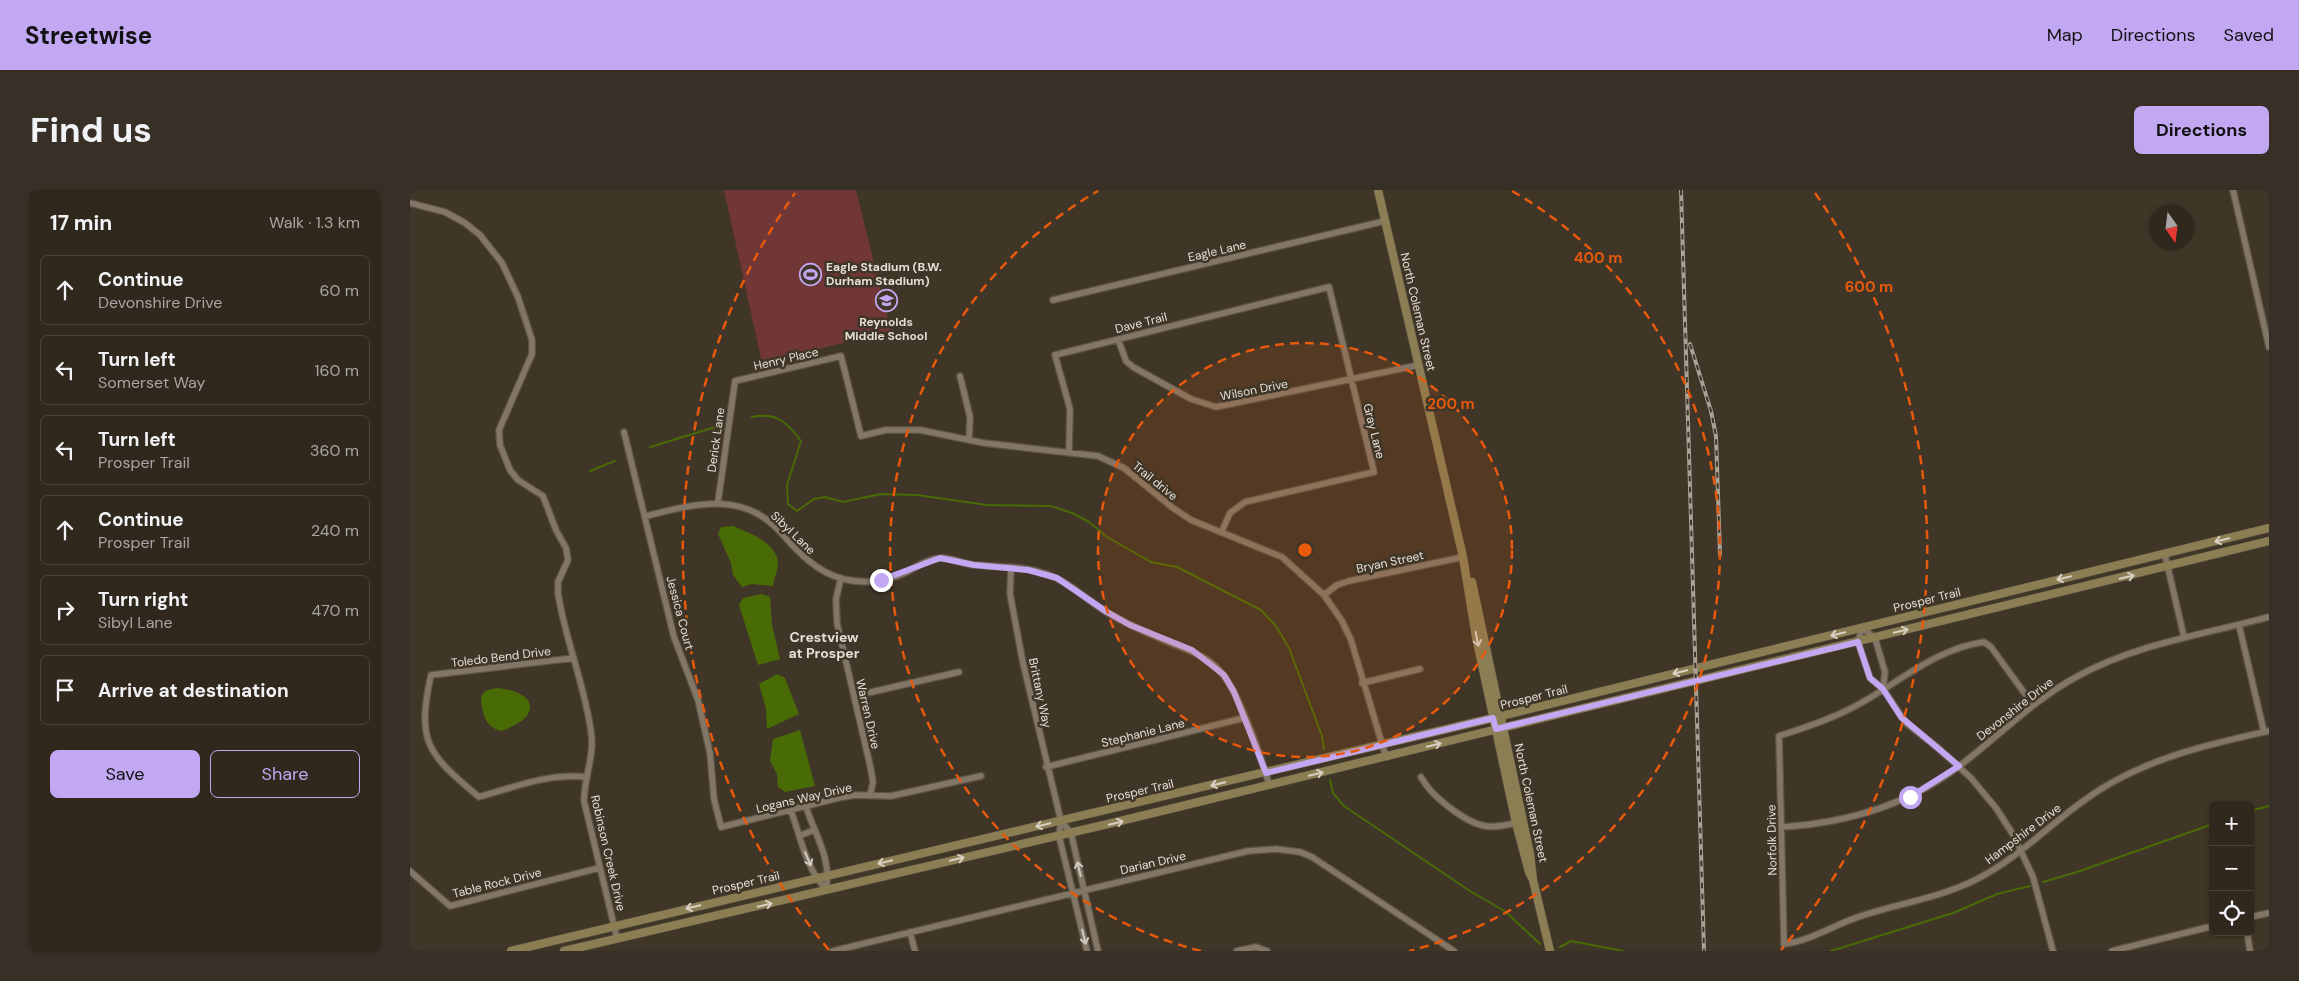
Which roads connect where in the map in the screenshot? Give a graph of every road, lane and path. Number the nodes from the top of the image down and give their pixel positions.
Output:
1 (1378, 190) edge
2 (2233, 190) edge
3 (410, 203) edge
4 (1384, 220) junction
5 (1329, 287) joint
6 (1053, 300) dead end
7 (1118, 339) junction
8 (2269, 347) edge
9 (841, 356) joint
10 (1419, 365) junction
11 (960, 376) dead end
12 (1351, 380) junction
13 (735, 381) joint
14 (624, 432) dead end
15 (969, 440) junction
16 (1068, 452) junction
17 (718, 502) junction
18 (646, 516) junction
19 (2269, 528) edge
20 (1222, 531) junction
21 (2269, 542) edge
22 (2165, 555) junction
23 (1463, 557) junction
24 (1010, 567) junction
25 (2168, 567) junction
26 (841, 578) junction
27 (2013, 590) junction
28 (1324, 595) junction
29 (2016, 602) junction
30 (2269, 617) edge
31 (2239, 625) junction
32 (1862, 628) junction
33 (2184, 637) junction
34 (1875, 638) junction
35 (1858, 642) junction
36 (574, 658) junction
37 (1420, 669) dead end
38 (959, 672) dead end
39 (1362, 684) junction
40 (1883, 689) junction
41 (854, 696) junction
42 (2033, 705) junction
43 (1244, 718) junction
44 (1497, 718) junction
45 (1499, 728) junction
46 (2266, 732) edge
47 (1384, 745) junction
48 (1386, 757) junction
49 (1959, 766) junction
50 (1046, 767) junction
51 (1266, 773) junction
52 (981, 776) dead end
53 (586, 777) junction
54 (1422, 777) dead end
55 (1269, 785) junction
56 (870, 795) junction
57 (806, 807) junction
58 (791, 811) junction
59 (1061, 821) junction
60 (1516, 823) junction
61 (721, 827) joint
62 (1782, 827) junction
63 (814, 830) junction
64 (1071, 833) junction
65 (799, 836) junction
66 (1059, 836) junction
67 (2022, 851) junction
68 (599, 868) junction
69 (410, 871) edge
70 (829, 875) junction
71 (815, 878) junction
72 (1533, 880) junction
73 (826, 890) junction
74 (1084, 890) junction
75 (1073, 893) junction
76 (2269, 913) edge
77 (2254, 916) edge
78 (614, 925) junction
79 (2209, 927) edge
80 (910, 932) junction
81 (2248, 936) edge
82 (617, 938) junction
83 (1784, 944) joint
84 (511, 951) edge
85 (564, 951) edge
86 (833, 951) edge
87 (915, 951) edge
88 (1087, 951) edge
89 (1098, 951) edge
90 (1237, 951) edge
91 (1267, 951) edge
92 (1454, 951) edge
93 (1550, 951) edge
94 (2053, 951) edge
95 (2112, 951) edge
96 (2250, 951) edge

1 - 4 main road, North Coleman Street
2 - 8 street
3 - 36 street, Robinson Creek Drive
4 - 6 street, Eagle Lane
4 - 10 main road, North Coleman Street
5 - 7 street, Dave Trail
5 - 12 street, Gray Lane
7 - 12 street, Wilson Drive
7 - 16 street, Dave Trail
9 - 13 street, Henry Place
9 - 15 street, Trail drive
10 - 12 street, Wilson Drive
10 - 23 main road, North Coleman Street
11 - 15 street
12 - 20 street, Gray Lane
13 - 17 street, Derick Lane
14 - 18 street, Jessica Court
15 - 16 street, Trail drive
16 - 20 street, Trail drive
17 - 18 street, Sibyl Lane
17 - 26 street, Sibyl Lane
18 - 61 street, Jessica Court
19 -> 22 main road, Prosper Trail
20 - 28 street, Trail drive
21 - 25 main road, Prosper Trail
22 - 25 street
22 -> 27 main road, Prosper Trail
23 - 28 street, Bryan Street
23 - 44 main road, North Coleman Street
24 - 26 street, Sibyl Lane
24 - 43 street, Sibyl Lane
24 - 50 street, Brittany Way
29 -> 25 main road, Prosper Trail
25 - 33 street
26 - 41 street, Warren Drive
27 - 29 main road
27 - 32 main road, Prosper Trail
28 - 39 street, Trail drive
34 -> 29 main road, Prosper Trail
30 - 31 street, Devonshire Drive
31 - 33 street, Devonshire Drive
31 - 46 street
32 - 34 street
32 - 35 street
32 -> 44 main road, Prosper Trail
33 - 42 street, Devonshire Drive
34 - 35 main road, Prosper Trail
34 - 40 street
35 - 40 street
35 - 45 main road, Prosper Trail
36 - 53 street, Robinson Creek Drive
36 - 53 street, Toledo Bend Drive
37 - 39 street
38 - 41 street
39 - 47 street, Trail drive
40 - 42 street
40 - 49 street
40 - 62 street, Norfolk Drive
41 - 56 street, Warren Drive
42 - 49 street, Devonshire Drive
43 - 50 street, Stephanie Lane
43 - 51 street, Sibyl Lane
44 - 45 main road, North Coleman Street
44 - 47 main road, Prosper Trail
48 -> 45 main road, Prosper Trail
45 - 60 main road, North Coleman Street
45 - 72 main road, North Coleman Street
46 - 67 street, Hampshire Drive
47 - 48 street, Trail drive
47 - 51 main road, Prosper Trail
55 -> 48 main road, Prosper Trail
49 - 62 street, Devonshire Drive
49 - 67 street
50 - 59 street, Brittany Way
51 - 55 street, Sibyl Lane
51 -> 59 main road, Prosper Trail
52 - 56 street, Logans Way Drive
53 - 68 street, Robinson Creek Drive
54 - 60 street
64 -> 55 main road, Prosper Trail
56 - 57 street, Logans Way Drive
57 - 58 street, Logans Way Drive
57 - 63 street
58 - 61 street, Logans Way Drive
58 - 65 street
59 - 64 street, Brittany Way
59 - 66 street, Brittany Way
59 -> 70 main road, Prosper Trail
60 - 72 main road, North Coleman Street
62 - 83 street, Norfolk Drive
63 - 65 street
63 - 70 street
64 - 66 main road, Prosper Trail
74 -> 64 street, Brittany Way
65 -> 71 street
73 -> 66 main road, Prosper Trail
66 - 75 street, Brittany Way
67 - 83 street, Hampshire Drive
67 - 94 street
68 - 69 street, Table Rock Drive
68 - 78 street, Robinson Creek Drive
70 - 71 main road, Prosper Trail
70 - 73 street
71 - 73 street
71 -> 78 main road, Prosper Trail
72 - 93 main road, North Coleman Street
82 -> 73 main road, Prosper Trail
74 - 75 street, Darian Drive
74 - 89 street, Brittany Way
74 - 92 street, Darian Drive
75 - 80 street, Darian Drive
75 -> 88 street, Brittany Way
76 - 77 street
78 - 82 street, Robinson Creek Drive
78 - 84 main road, Prosper Trail
79 - 95 street
80 - 86 street, Darian Drive
80 - 87 street
81 - 96 street
82 - 85 main road, Prosper Trail
90 - 91 street

